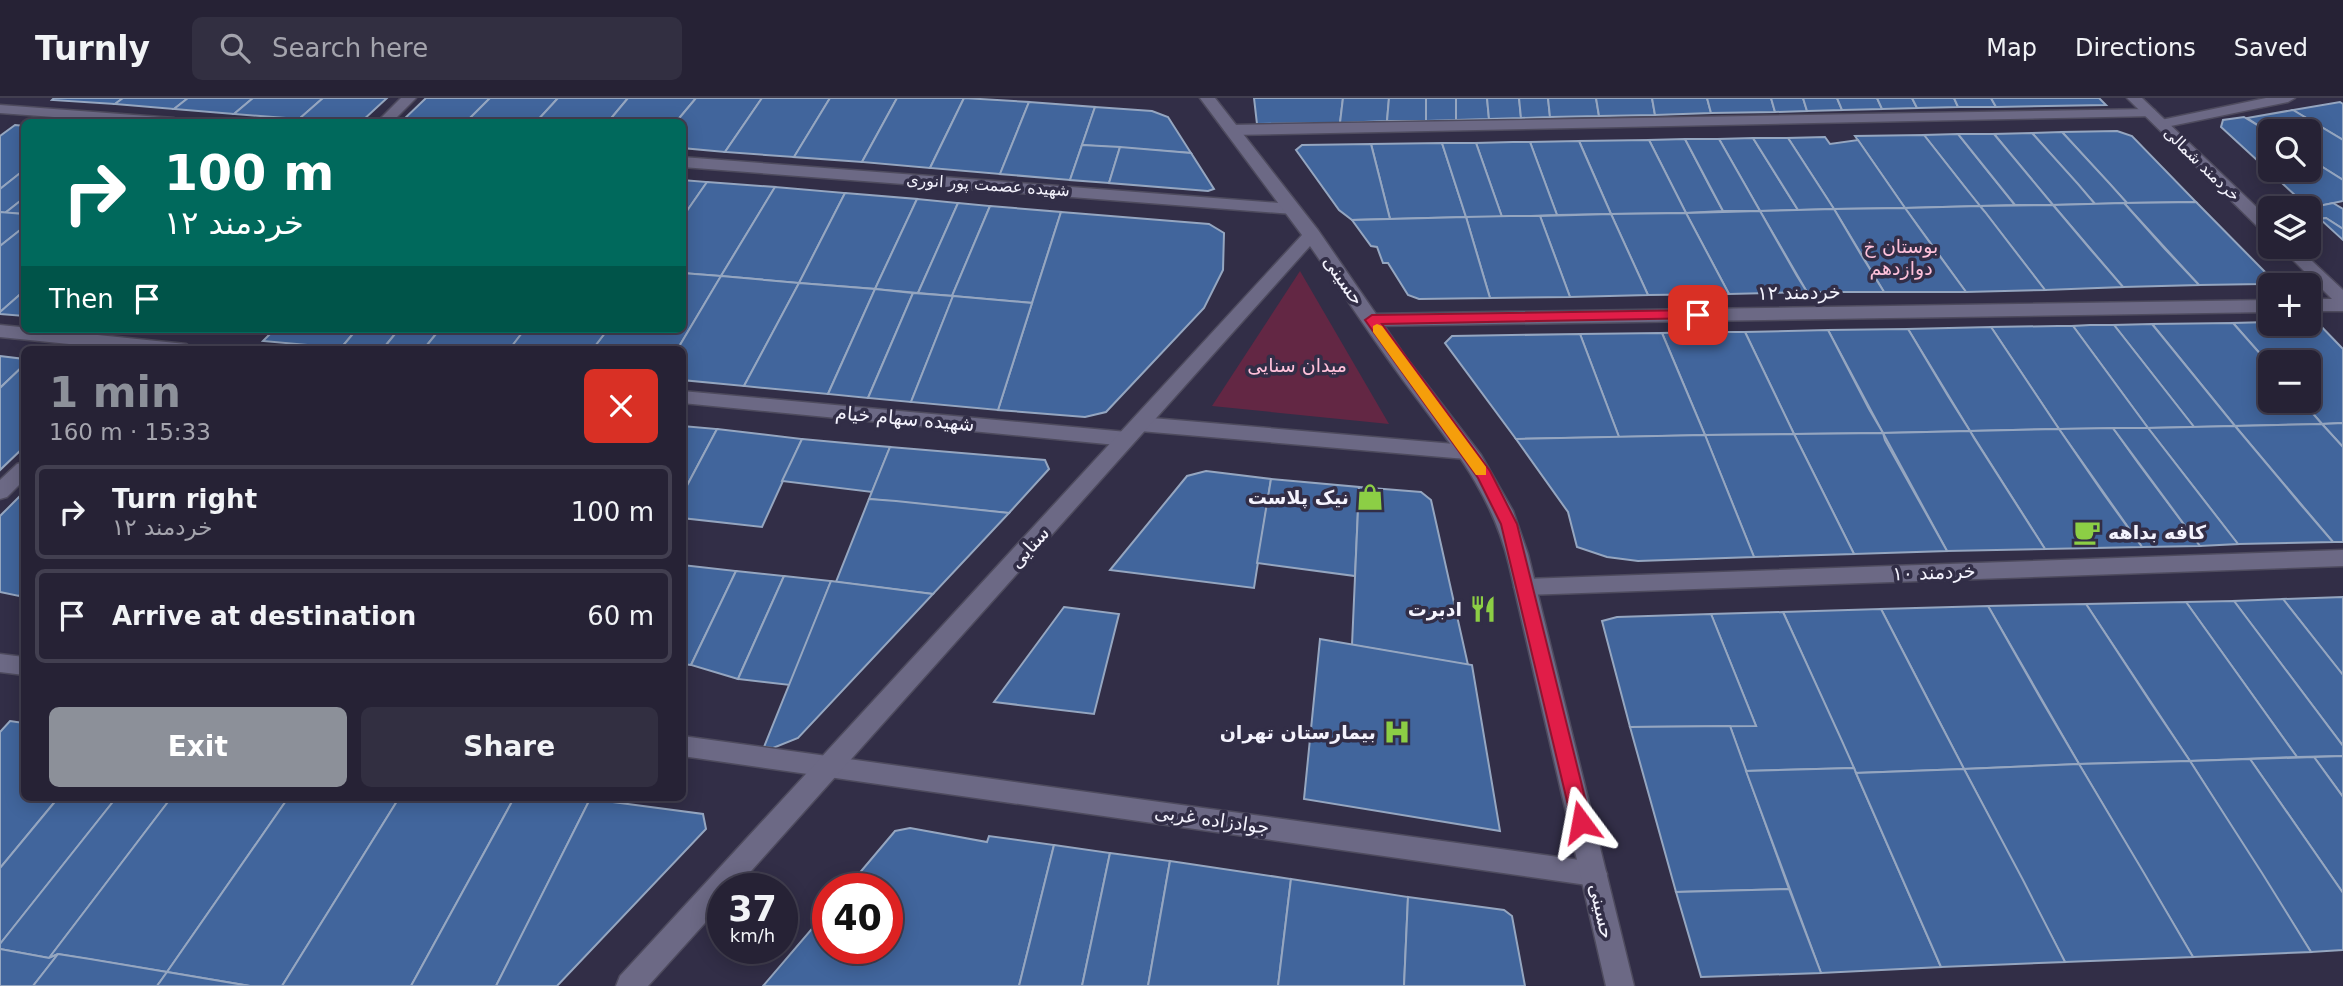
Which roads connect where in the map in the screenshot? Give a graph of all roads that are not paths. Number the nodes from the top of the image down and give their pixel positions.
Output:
1 (409, 98) edge
2 (1207, 98) edge
3 (2134, 98) edge
4 (2288, 98) edge
5 (0, 109) edge
6 (134, 119) edge
7 (387, 119) edge
8 (2155, 119) junction
9 (1232, 130) junction
10 (686, 162) edge
11 (1293, 209) junction
12 (2258, 218) edge
13 (1312, 234) junction
14 (2300, 259) edge
15 (2343, 303) edge
16 (2321, 305) edge
17 (2258, 306) edge
18 (1372, 320) junction
19 (0, 331) edge
20 (166, 333) edge
21 (132, 346) edge
22 (152, 346) edge
23 (686, 397) edge
24 (1133, 431) junction
25 (1466, 452) junction
26 (21, 472) edge
27 (0, 492) edge
28 (2343, 558) edge
29 (1525, 587) junction
30 (0, 663) edge
31 (21, 666) edge
32 (686, 747) edge
33 (831, 765) junction
34 (1594, 874) junction
35 (630, 986) edge
36 (1620, 986) edge

1 - 7 street
2 - 9 street
3 - 8 street, خردمند شمالی
4 - 8 street
5 - 6 street
8 - 9 street
8 - 12 street, خردمند شمالی
9 - 11 street
10 - 11 street, شهیده عصمت پور انوری
11 - 13 street
13 - 18 street, حسینی
13 - 24 street, سنایی
14 - 15 street
15 - 16 street
17 - 18 street, خردمند ۱۲
18 - 25 street, حسینی
19 - 21 street
20 - 22 street
23 - 24 street, شهیده سهام خیام
24 - 25 street
24 - 33 street, سنایی
25 - 29 street, حسینی
26 - 27 street
28 - 29 street, خردمند ۱۰
29 - 34 street, حسینی
30 - 31 street
32 - 33 street, جوادزاده غربی
33 - 34 street, جوادزاده غربی
33 - 35 street, سنایی
34 - 36 street, حسینی

